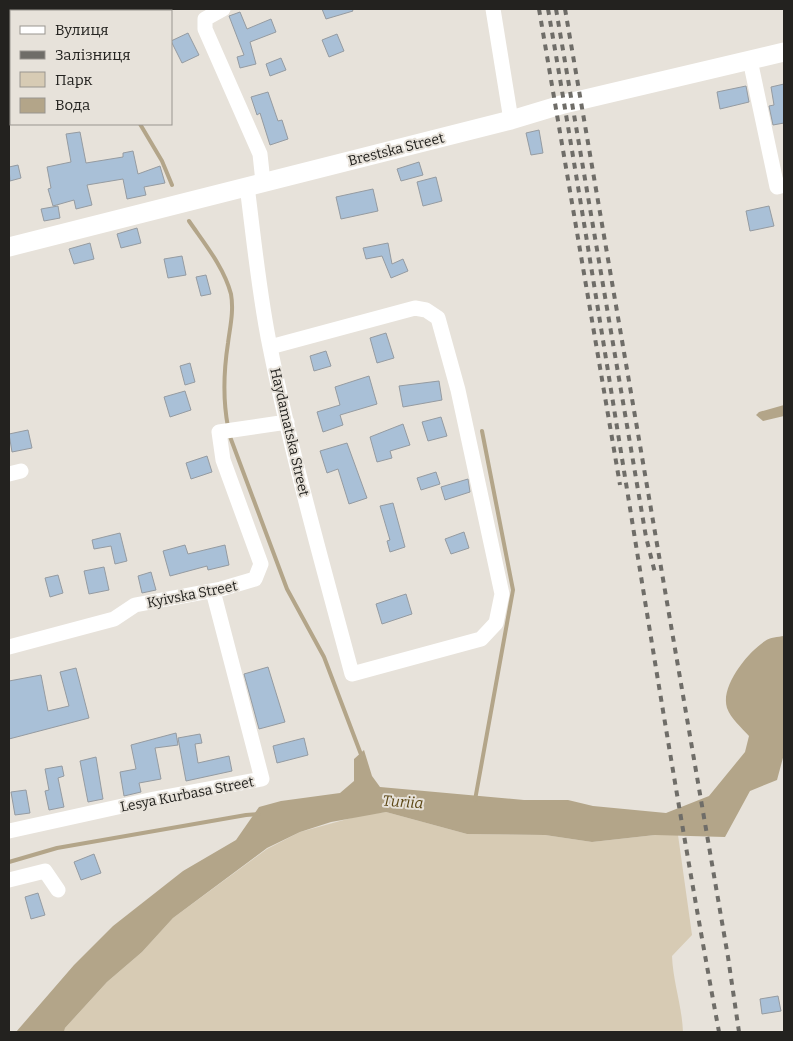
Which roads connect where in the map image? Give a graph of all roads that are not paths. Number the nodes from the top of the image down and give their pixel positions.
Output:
1 (223, 9) edge
2 (493, 9) edge
3 (784, 52) edge
4 (750, 60) junction
5 (511, 120) junction
6 (255, 184) junction
7 (784, 185) edge
8 (9, 247) edge
9 (270, 347) junction
10 (287, 422) junction
11 (213, 591) junction
12 (9, 648) edge
13 (9, 831) edge
14 (9, 880) edge
15 (58, 890) dead end

1 - 6 street, Haydamatska Street
2 - 5 street
3 - 4 main road, Brestska Street
4 - 5 main road, Brestska Street
4 - 7 street
5 - 6 main road, Brestska Street
6 - 8 main road, Brestska Street
6 - 9 street, Haydamatska Street
9 - 10 street, Haydamatska Street
9 - 10 street, Haydamatska Street
10 - 11 street, Kyivska Street
11 - 12 street, Kyivska Street
11 - 13 street, Lesya Kurbasa Street
14 - 15 street

